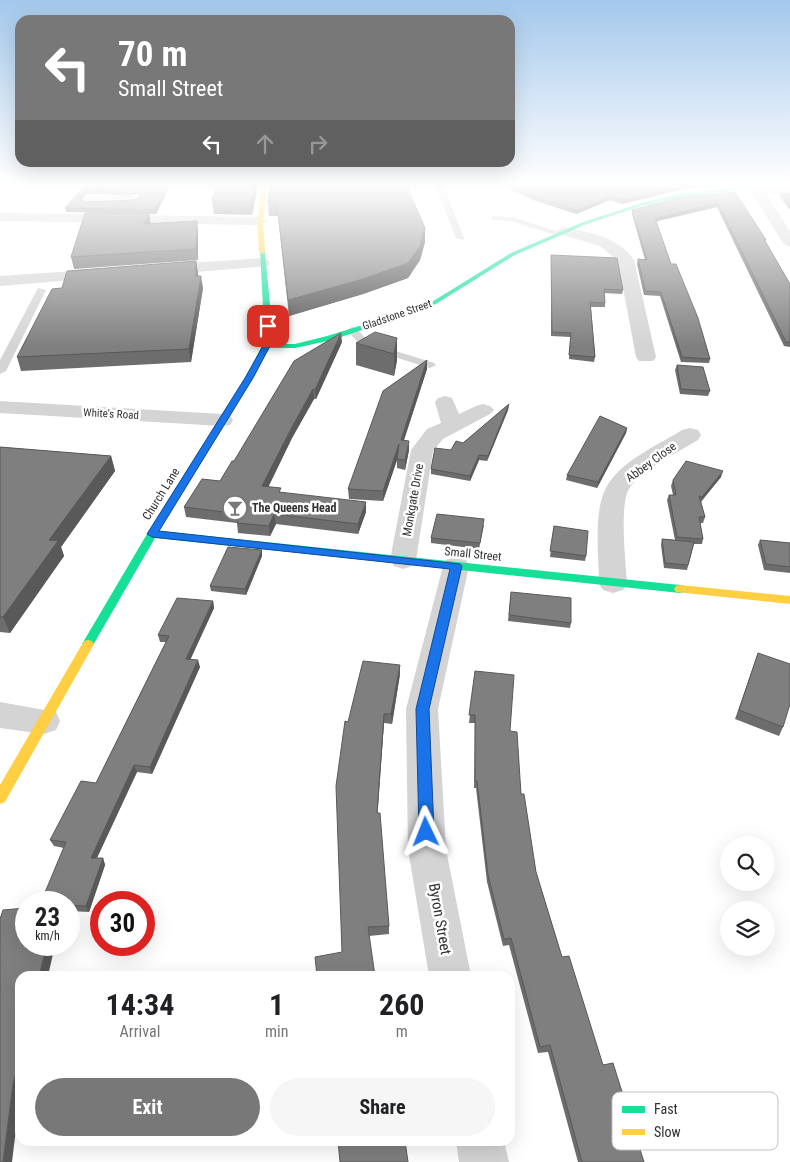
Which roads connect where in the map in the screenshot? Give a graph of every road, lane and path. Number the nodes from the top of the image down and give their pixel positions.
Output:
1 (261, 239) edge
2 (546, 239) edge
3 (592, 239) edge
4 (262, 263) junction
5 (145, 271) edge
6 (116, 273) edge
7 (0, 281) edge
8 (41, 290) dead end
9 (352, 330) junction
10 (266, 346) junction
11 (646, 357) dead end
12 (430, 365) dead end
13 (0, 371) edge
14 (445, 402) dead end
15 (0, 407) edge
16 (483, 410) dead end
17 (222, 420) junction
18 (452, 424) junction
19 (690, 435) dead end
20 (152, 534) junction
21 (403, 560) junction
22 (456, 566) junction
23 (613, 584) junction
24 (790, 600) edge
25 (0, 716) edge
26 (44, 721) junction
27 (0, 798) edge
28 (449, 971) edge
29 (481, 1146) edge
30 (484, 1162) edge

1 - 4 street, Church Lane
2 - 9 street, Gladstone Street
3 - 11 street
4 - 5 street
4 - 10 street, Church Lane
6 - 7 street
8 - 13 lane
9 - 10 street, Gladstone Street
9 - 12 lane
10 - 17 street, Church Lane
14 - 18 street
15 - 17 street, White's Road
16 - 18 street, Monkgate Drive
17 - 20 street, Church Lane
18 - 21 street, Monkgate Drive
19 - 23 street, Abbey Close
20 - 21 street, Small Street
20 - 26 street, Church Lane
21 - 22 street, Small Street
22 - 23 street, Small Street
22 - 28 street, Byron Street
23 - 24 street, Small Street
25 - 26 street
26 - 27 street, Church Lane
29 - 30 street

